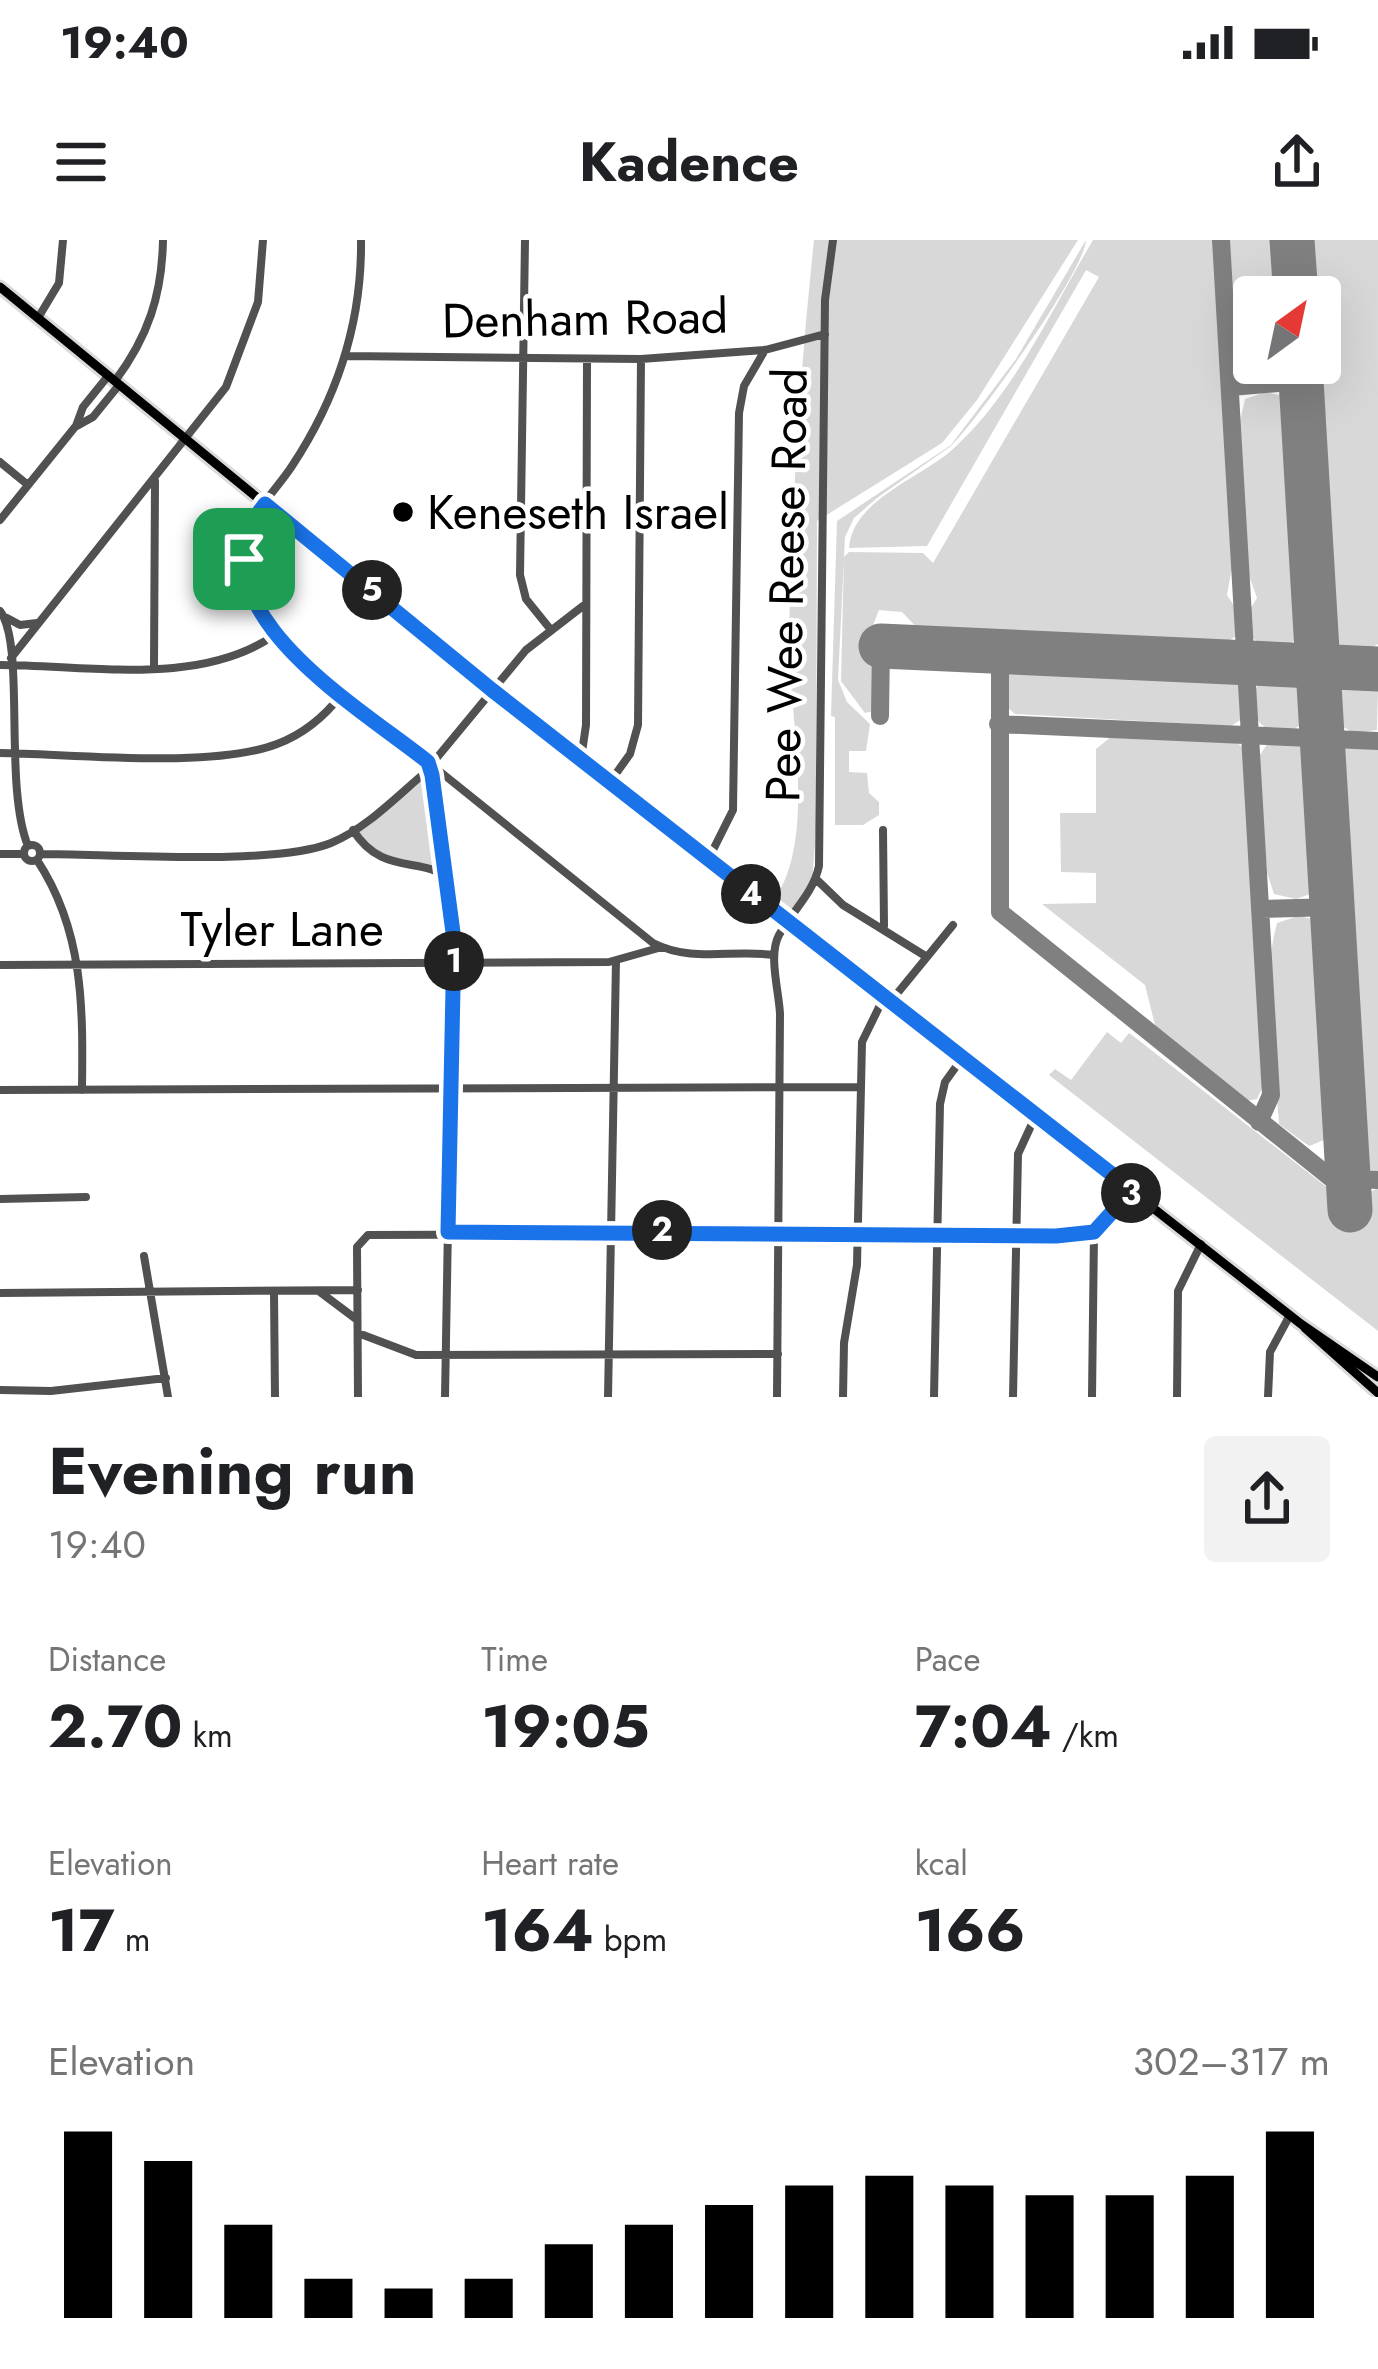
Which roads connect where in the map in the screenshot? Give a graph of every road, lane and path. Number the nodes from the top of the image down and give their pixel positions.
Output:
1 (63, 240) edge
2 (163, 240) edge
3 (263, 240) edge
4 (361, 240) edge
5 (525, 240) edge
6 (833, 240) edge
7 (0, 288) edge
8 (38, 318) junction
9 (825, 334) junction
10 (764, 350) junction
11 (345, 356) junction
12 (523, 359) junction
13 (587, 359) junction
14 (641, 359) junction
15 (114, 381) junction
16 (188, 440) junction
17 (0, 462) edge
18 (155, 479) junction
19 (28, 485) junction
20 (136, 502) junction
21 (265, 504) junction
22 (154, 508) junction
23 (0, 520) edge
24 (584, 605) junction
25 (3, 614) edge
26 (38, 623) junction
27 (550, 630) junction
28 (273, 636) junction
29 (11, 662) junction
30 (0, 665) edge
31 (154, 666) junction
32 (492, 690) junction
33 (343, 694) junction
34 (0, 753) edge
35 (12, 753) junction
36 (581, 759) junction
37 (432, 768) junction
38 (610, 782) junction
39 (353, 830) junction
40 (883, 830) dead end
41 (25, 850) junction
42 (0, 854) edge
43 (39, 857) junction
44 (446, 860) junction
45 (708, 860) junction
46 (436, 870) junction
47 (448, 878) junction
48 (816, 879) junction
49 (789, 922) junction
50 (630, 925) junction
51 (884, 926) junction
52 (952, 926) dead end
53 (662, 947) junction
54 (634, 952) junction
55 (774, 956) junction
56 (927, 957) junction
57 (616, 961) junction
58 (454, 963) junction
59 (78, 964) junction
60 (0, 965) edge
61 (888, 999) junction
62 (963, 1058) junction
63 (779, 1087) junction
64 (860, 1087) junction
65 (452, 1088) junction
66 (616, 1088) junction
67 (0, 1090) edge
68 (82, 1090) junction
69 (1036, 1114) junction
70 (1132, 1190) junction
71 (86, 1197) dead end
72 (0, 1199) edge
73 (611, 1231) junction
74 (776, 1231) junction
75 (448, 1232) junction
76 (858, 1232) junction
77 (1094, 1232) junction
78 (938, 1234) junction
79 (1015, 1235) junction
80 (1201, 1244) junction
81 (144, 1256) dead end
82 (358, 1290) junction
83 (148, 1292) junction
84 (274, 1292) junction
85 (319, 1292) junction
86 (0, 1293) edge
87 (1290, 1315) junction
88 (358, 1321) junction
89 (1301, 1324) junction
90 (358, 1333) junction
91 (610, 1354) junction
92 (778, 1354) junction
93 (446, 1355) junction
94 (1378, 1377) edge
95 (166, 1378) junction
96 (0, 1390) edge
97 (1376, 1394) edge
98 (168, 1397) edge
99 (275, 1397) edge
100 (358, 1397) edge
101 (445, 1397) edge
102 (608, 1397) edge
103 (777, 1397) edge
104 (843, 1397) edge
105 (934, 1397) edge
106 (1013, 1397) edge
107 (1092, 1397) edge
108 (1177, 1397) edge
109 (1268, 1397) edge

1 - 8 street
2 - 15 street
3 - 16 street
4 - 11 street
5 - 12 street
6 - 9 street, Pee Wee Reese Road
7 - 8 main road
8 - 15 main road
9 - 10 street, Denham Road
9 - 48 street, Pee Wee Reese Road
10 - 14 street, Denham Road
10 - 45 street
11 - 12 street, Denham Road
11 - 21 street
12 - 13 street, Denham Road
12 - 27 street
13 - 14 street, Denham Road
13 - 24 street
14 - 38 street
15 - 16 main road
15 - 19 street
16 - 18 street
16 - 21 main road
17 - 19 street
18 - 20 street
18 - 22 street
19 - 23 street
20 - 22 street
20 - 26 street
21 - 28 street
21 - 32 main road
22 - 31 street
24 - 27 street
24 - 36 street
25 - 26 street
25 - 29 street
26 - 29 street
27 - 32 street
28 - 31 street
28 - 33 street
29 - 30 street
29 - 31 street
29 - 35 street
32 - 36 main road
32 - 37 street
33 - 35 street
33 - 37 street
34 - 35 street
35 - 41 street
36 - 38 main road
37 - 39 street
37 - 44 street
37 - 50 street
38 - 45 main road
39 - 43 street
39 - 46 street
40 - 51 street
41 - 42 street
41 - 43 street
43 - 59 street
44 - 46 street
44 - 47 street
45 - 49 main road
46 - 47 street
47 - 58 street
48 - 49 street
48 - 51 street
49 - 55 street
49 - 61 main road
50 - 53 street
50 - 54 street
51 - 56 street
52 - 56 street
53 - 54 street, Tyler Lane
53 - 55 street
54 - 57 street, Tyler Lane
55 - 63 street
56 - 61 street
57 - 58 street, Tyler Lane
57 - 66 street
58 - 59 street, Tyler Lane
58 - 65 street
59 - 60 street, Tyler Lane
59 - 68 street
61 - 62 main road
61 - 64 street
62 - 69 main road
62 - 78 street
63 - 64 street
63 - 66 street
63 - 74 street
64 - 76 street
65 - 66 street
65 - 68 street
65 - 75 street
66 - 73 street
67 - 68 street
69 - 70 main road
69 - 79 street
70 - 77 street
70 - 80 main road
71 - 72 street
73 - 74 street
73 - 75 street
73 - 91 street
74 - 76 street
74 - 92 street
75 - 82 street
75 - 93 street
76 - 78 street
76 - 104 street
77 - 79 street
77 - 107 street
78 - 79 street
78 - 105 street
79 - 106 street
80 - 87 main road
80 - 108 street
81 - 83 street
82 - 85 street
82 - 88 street
83 - 84 street
83 - 86 street
83 - 95 street
84 - 85 street
84 - 99 street
85 - 88 street
87 - 89 main road
87 - 109 street
88 - 90 street
89 - 94 main road
89 - 97 main road
90 - 93 street
90 - 100 street
91 - 92 street
91 - 93 street
91 - 102 street
92 - 103 street
93 - 101 street
95 - 96 street
95 - 98 street

